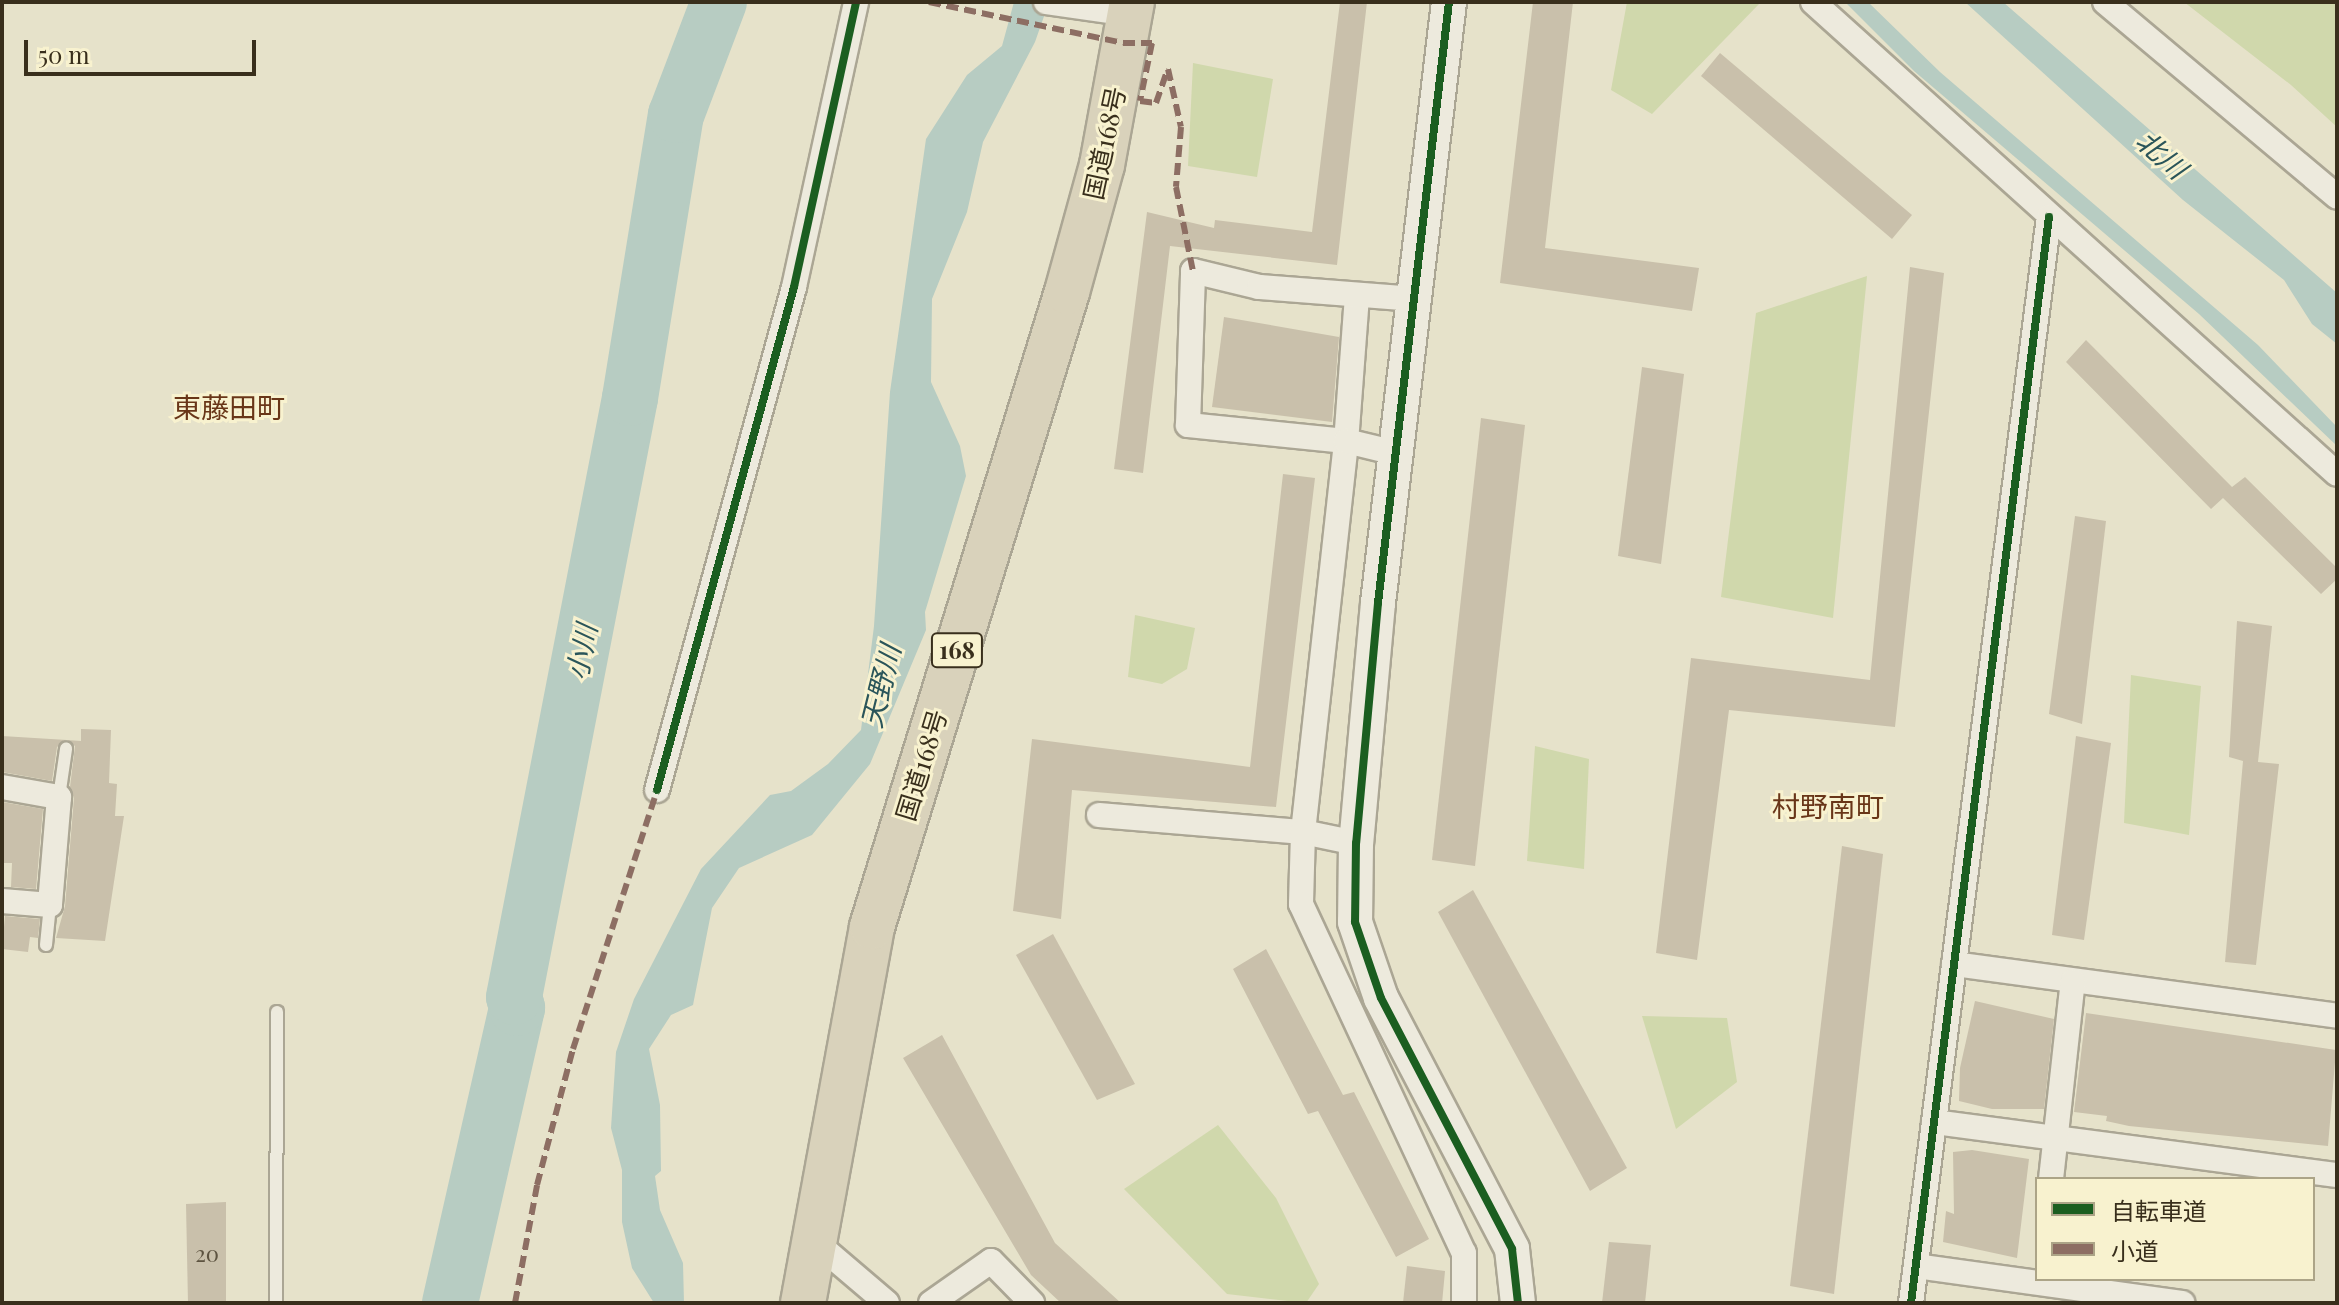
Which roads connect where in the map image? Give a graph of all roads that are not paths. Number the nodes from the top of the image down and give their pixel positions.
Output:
1 (856, 2) edge
2 (1046, 2) edge
3 (1449, 2) edge
4 (1813, 2) edge
5 (2105, 2) edge
6 (1118, 9) edge
7 (2337, 197) edge
8 (2049, 217) junction
9 (1357, 296) junction
10 (1416, 299) junction
11 (1346, 441) junction
12 (1396, 453) junction
13 (2337, 474) edge
14 (66, 749) dead end
15 (2, 787) edge
16 (657, 790) dead end
17 (59, 797) junction
18 (1099, 815) dead end
19 (1303, 832) junction
20 (1356, 843) junction
21 (2, 901) edge
22 (50, 905) junction
23 (46, 945) dead end
24 (1954, 964) junction
25 (2073, 981) junction
26 (277, 1012) dead end
27 (2337, 1016) edge
28 (1934, 1122) junction
29 (2056, 1138) junction
30 (2337, 1175) edge
31 (2051, 1177) edge
32 (813, 1240) junction
33 (1916, 1266) junction
34 (2039, 1288) edge
35 (276, 1303) edge
36 (803, 1303) edge
37 (887, 1303) edge
38 (931, 1303) edge
39 (1032, 1303) edge
40 (1464, 1303) edge
41 (1518, 1303) edge
42 (1911, 1303) edge
43 (2182, 1303) edge

1 - 16 street
2 - 6 street
3 - 10 street
4 - 8 street
5 - 7 street
6 - 32 highway, 国道168号 / 168
8 - 13 street
8 - 24 street
9 - 10 street
9 - 11 street
9 - 11 street
10 - 12 street
11 - 12 street
11 - 19 street
12 - 20 street
14 - 17 lane
15 - 17 street
17 - 22 street
18 - 19 street
19 - 20 street
19 - 40 street
20 - 41 street
21 - 22 street
22 - 23 lane
24 - 25 street
24 - 28 street
25 - 27 street
25 - 29 street
26 - 35 lane
28 - 29 street
28 - 33 street
29 - 30 street
29 - 31 street
32 - 36 highway, 国道168号 / 168
32 - 37 street
33 - 34 street
33 - 42 street
34 - 43 street
38 - 39 street

